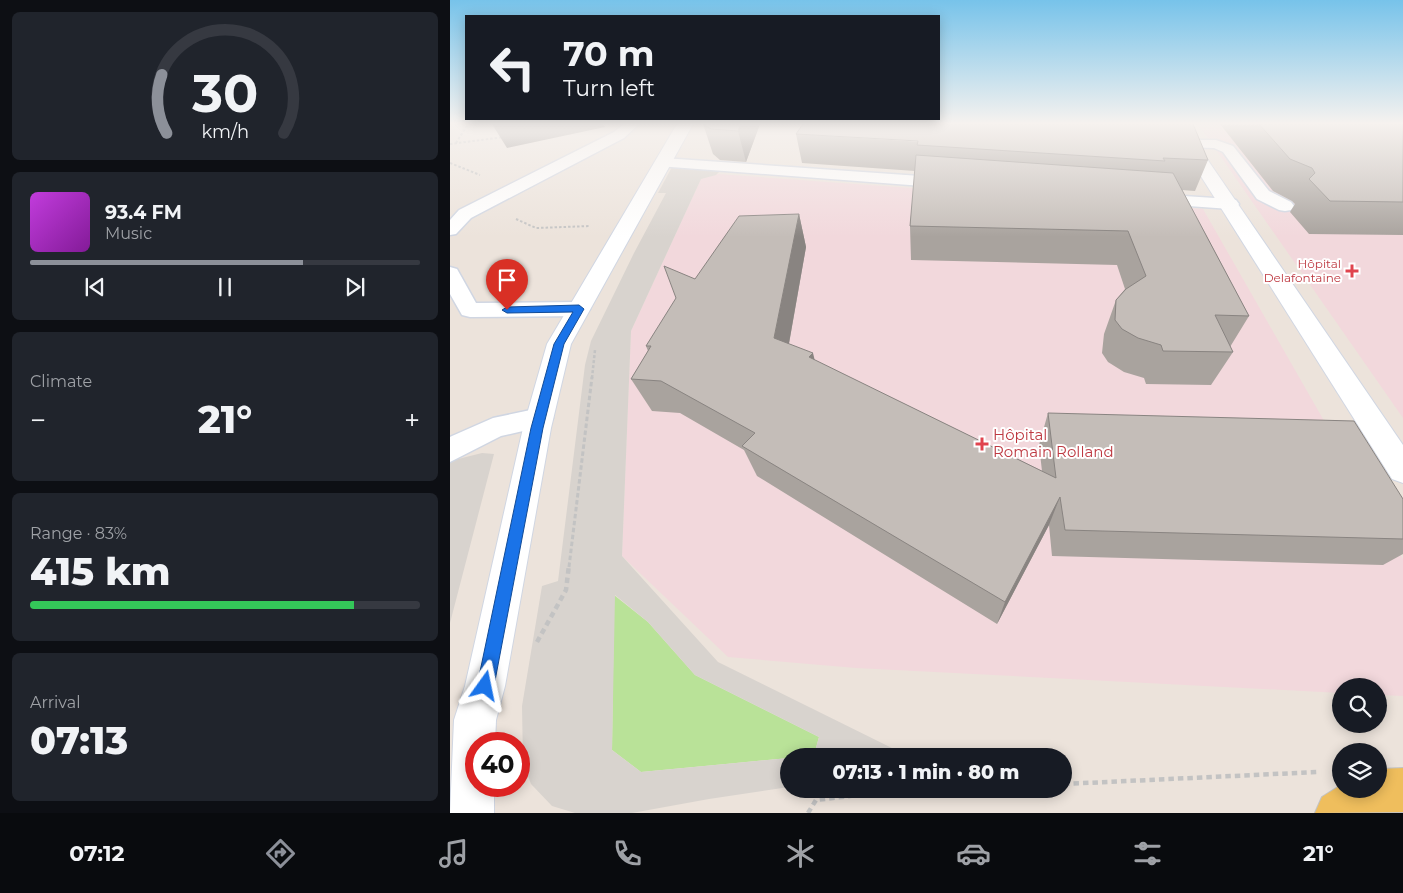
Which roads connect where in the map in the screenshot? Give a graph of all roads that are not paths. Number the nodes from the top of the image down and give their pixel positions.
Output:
1 (567, 162) edge
2 (1202, 162) edge
3 (1238, 162) edge
4 (662, 163) joint
5 (962, 184) edge
6 (1142, 198) edge
7 (1230, 204) junction
8 (1285, 206) dead end
9 (450, 230) edge
10 (450, 273) edge
11 (579, 309) junction
12 (540, 418) junction
13 (450, 451) edge
14 (1403, 470) edge
15 (1403, 790) edge
16 (471, 813) edge
17 (1338, 813) edge

1 - 9 lane
2 - 7 street
3 - 8 lane
4 - 5 lane
4 - 11 street
6 - 7 lane
7 - 14 street
10 - 11 lane
11 - 12 street
12 - 13 lane
12 - 16 street
15 - 17 main road

